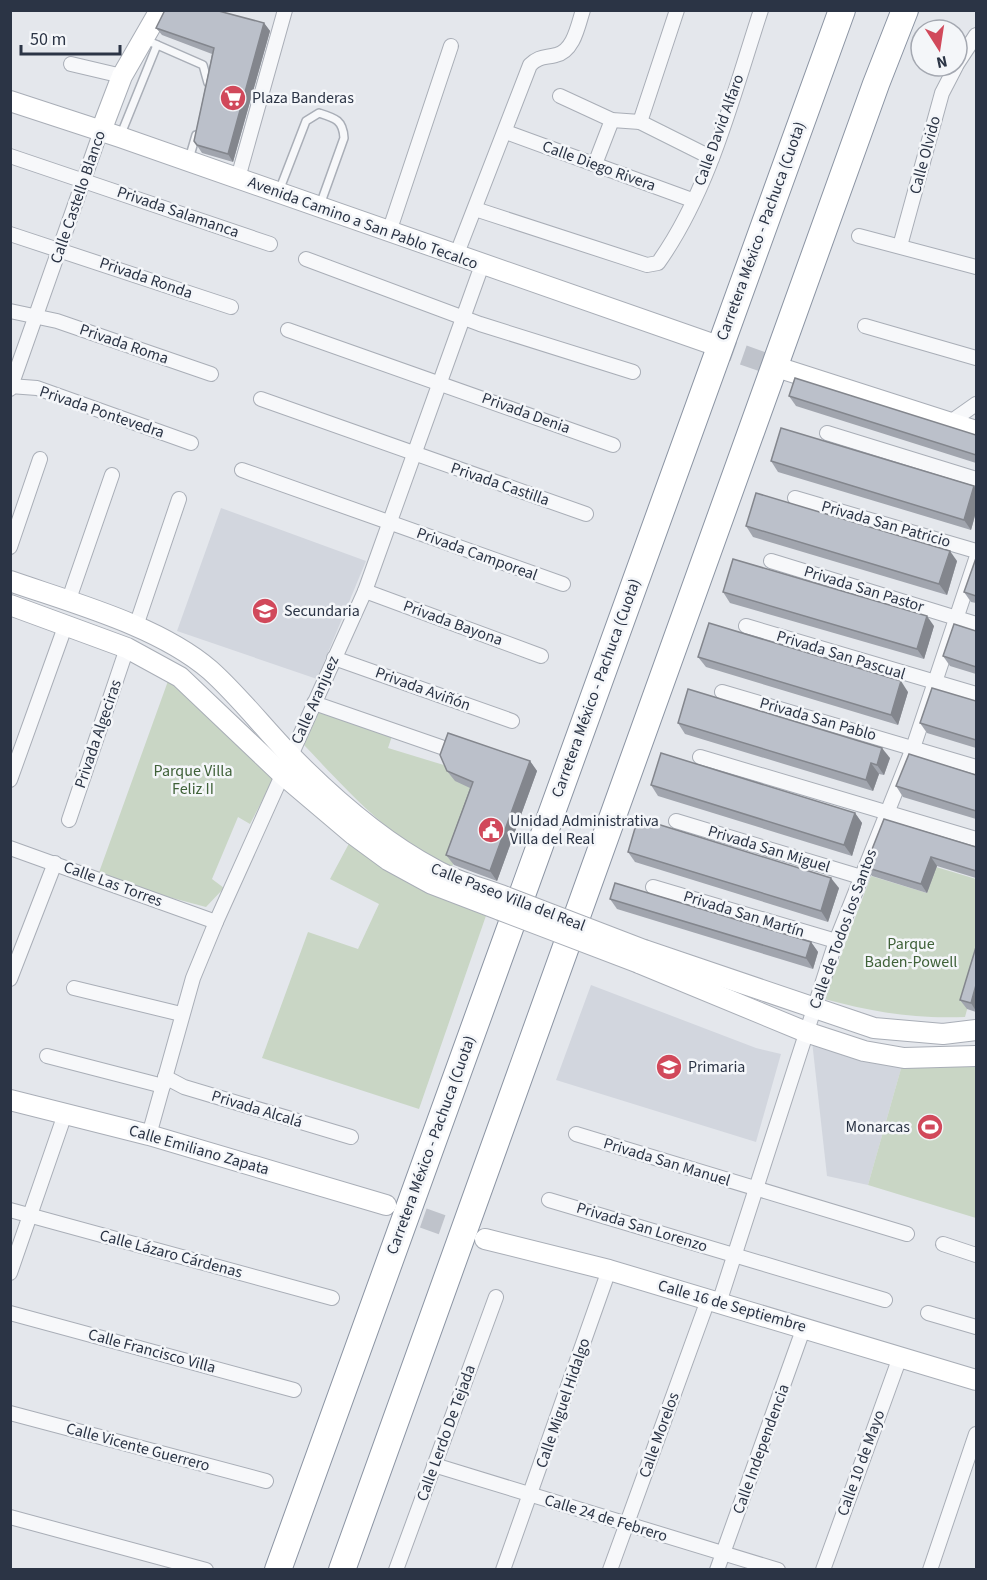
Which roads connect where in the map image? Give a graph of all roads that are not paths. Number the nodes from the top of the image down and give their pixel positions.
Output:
1 (285, 10) edge
2 (583, 10) edge
3 (677, 10) edge
4 (761, 10) edge
5 (842, 10) edge
6 (905, 10) edge
7 (154, 12) edge
8 (150, 42) junction
9 (451, 46) dead end
10 (71, 64) dead end
11 (122, 76) junction
12 (950, 78) edge
13 (209, 89) edge
14 (560, 96) dead end
15 (10, 101) edge
16 (612, 120) junction
17 (640, 122) junction
18 (197, 130) edge
19 (506, 132) junction
20 (111, 134) junction
21 (10, 156) edge
22 (712, 158) junction
23 (189, 161) junction
24 (595, 164) junction
25 (238, 178) junction
26 (85, 183) junction
27 (279, 193) junction
28 (692, 200) junction
29 (320, 207) junction
30 (475, 209) junction
31 (389, 232) junction
32 (10, 234) edge
33 (858, 236) dead end
34 (270, 244) dead end
35 (900, 246) junction
36 (59, 251) junction
37 (456, 256) junction
38 (306, 259) dead end
39 (482, 265) junction
40 (976, 267) edge
41 (231, 307) dead end
42 (10, 311) edge
43 (35, 317) junction
44 (463, 317) junction
45 (865, 326) dead end
46 (288, 330) dead end
47 (715, 345) tunnel mouth
48 (976, 358) edge
49 (786, 370) tunnel mouth
50 (633, 372) dead end
51 (211, 374) dead end
52 (438, 383) junction
53 (11, 387) edge
54 (261, 399) dead end
55 (976, 405) edge
56 (949, 423) junction
57 (976, 431) edge
58 (827, 433) dead end
59 (191, 443) dead end
60 (613, 445) dead end
61 (415, 454) junction
62 (40, 459) dead end
63 (242, 470) dead end
64 (112, 475) dead end
65 (976, 479) edge
66 (795, 498) dead end
67 (179, 499) dead end
68 (586, 514) dead end
69 (390, 524) junction
70 (10, 547) edge
71 (976, 551) edge
72 (976, 559) edge
73 (771, 561) dead end
74 (10, 581) edge
75 (563, 584) dead end
76 (365, 591) junction
77 (68, 602) junction
78 (10, 605) edge
79 (956, 617) junction
80 (66, 624) junction
81 (976, 624) edge
82 (136, 626) junction
83 (746, 626) dead end
84 (127, 648) junction
85 (541, 656) dead end
86 (334, 658) junction
87 (936, 683) junction
88 (722, 692) dead end
89 (976, 694) edge
90 (314, 703) junction
91 (512, 721) dead end
92 (441, 747) edge
93 (913, 748) junction
94 (290, 755) junction
95 (700, 757) dead end
96 (976, 767) edge
97 (282, 774) junction
98 (10, 780) edge
99 (886, 813) junction
100 (69, 820) dead end
101 (676, 821) dead end
102 (976, 839) edge
103 (10, 848) edge
104 (55, 863) junction
105 (861, 878) junction
106 (653, 887) dead end
107 (503, 904) junction
108 (216, 922) junction
109 (836, 941) junction
110 (642, 956) junction
111 (10, 979) edge
112 (74, 988) dead end
113 (813, 1008) junction
114 (182, 1014) junction
115 (976, 1030) edge
116 (806, 1032) junction
117 (47, 1056) dead end
118 (976, 1056) edge
119 (164, 1081) junction
120 (10, 1100) edge
121 (65, 1114) junction
122 (576, 1134) dead end
123 (149, 1135) junction
124 (351, 1137) dead end
125 (757, 1189) junction
126 (549, 1200) dead end
127 (386, 1205) tunnel mouth
128 (10, 1210) edge
129 (32, 1215) junction
130 (907, 1234) dead end
131 (485, 1239) tunnel mouth
132 (943, 1244) dead end
133 (735, 1255) junction
134 (976, 1255) edge
135 (609, 1270) junction
136 (10, 1273) edge
137 (496, 1297) dead end
138 (332, 1298) dead end
139 (885, 1300) dead end
140 (713, 1301) junction
141 (10, 1313) edge
142 (928, 1313) dead end
143 (976, 1327) edge
144 (804, 1328) junction
145 (900, 1358) junction
146 (976, 1380) edge
147 (294, 1390) dead end
148 (10, 1413) edge
149 (976, 1434) edge
150 (434, 1465) junction
151 (266, 1482) dead end
152 (531, 1494) junction
153 (10, 1517) edge
154 (627, 1524) junction
155 (723, 1553) junction
156 (206, 1569) edge
157 (278, 1569) edge
158 (342, 1569) edge
159 (396, 1569) edge
160 (502, 1569) edge
161 (610, 1569) edge
162 (717, 1569) edge
163 (778, 1569) edge
164 (823, 1569) edge
165 (930, 1569) edge

1 - 25 street
2 - 19 street
3 - 17 street
4 - 22 street, Calle David Alfaro
5 - 157 highway, Carretera México - Pachuca (Cuota)
6 - 158 highway
7 - 8 street, Calle Castello Blanco
8 - 11 street, Calle Castello Blanco
8 - 13 lane
8 - 20 lane
9 - 31 street
10 - 11 street
11 - 20 street, Calle Castello Blanco
12 - 35 street, Calle Olvido
14 - 16 street
15 - 20 street, Avenida Camino a San Pablo Tecalco
16 - 17 street
16 - 24 street
17 - 22 street
18 - 23 lane
19 - 24 street, Calle Diego Rivera
19 - 30 street
20 - 23 street, Avenida Camino a San Pablo Tecalco
20 - 26 street, Calle Castello Blanco
21 - 26 street, Privada Salamanca
22 - 28 street, Calle David Alfaro
23 - 25 street, Avenida Camino a San Pablo Tecalco
24 - 28 street, Calle Diego Rivera
25 - 27 street, Avenida Camino a San Pablo Tecalco
26 - 34 street, Privada Salamanca
26 - 36 street, Calle Castello Blanco
27 - 29 street, Avenida Camino a San Pablo Tecalco
27 - 29 lane
28 - 30 street, Calle David Alfaro
29 - 31 street, Avenida Camino a San Pablo Tecalco
30 - 37 street
31 - 37 street, Avenida Camino a San Pablo Tecalco
32 - 36 street, Privada Ronda
33 - 35 street
35 - 40 street
36 - 41 street, Privada Ronda
36 - 43 street, Calle Castello Blanco
37 - 39 street, Avenida Camino a San Pablo Tecalco
38 - 44 street
39 - 44 street, Calle Aranjuez
39 - 47 street, Avenida Camino a San Pablo Tecalco
42 - 43 street, Privada Roma
43 - 51 street, Privada Roma
43 - 53 street, Calle Castello Blanco
44 - 50 street
44 - 52 street, Calle Aranjuez
45 - 48 street
46 - 52 street, Privada Denia
49 - 56 street
52 - 60 street, Privada Denia
52 - 61 street, Calle Aranjuez
53 - 59 street, Privada Pontevedra
54 - 61 street, Privada Castilla
55 - 56 street
56 - 57 street
58 - 65 street
61 - 68 street, Privada Castilla
61 - 69 street, Calle Aranjuez
62 - 70 street
63 - 69 street, Privada Camporeal
64 - 77 street
66 - 71 street, Privada San Patricio
67 - 82 street
69 - 75 street, Privada Camporeal
69 - 76 street, Calle Aranjuez
72 - 79 street, Calle de Todos los Santos
73 - 79 street, Privada San Pastor
74 - 77 street, Calle Paseo Villa del Real
76 - 85 street, Privada Bayona
76 - 86 street, Calle Aranjuez
77 - 82 street, Calle Paseo Villa del Real
78 - 80 street, Calle Paseo Villa del Real
79 - 81 street, Privada San Pastor
79 - 87 street, Calle de Todos los Santos
80 - 84 street, Calle Paseo Villa del Real
80 - 98 street
82 - 94 street, Calle Paseo Villa del Real
83 - 87 street, Privada San Pascual
84 - 97 street, Calle Paseo Villa del Real
84 - 100 street, Privada Algeciras
86 - 90 street, Calle Aranjuez
86 - 91 street, Privada Aviñón
87 - 89 street, Privada San Pascual
87 - 93 street, Calle de Todos los Santos
88 - 93 street, Privada San Pablo
90 - 92 street
90 - 94 street, Calle Aranjuez
93 - 96 street, Privada San Pablo
93 - 99 street, Calle de Todos los Santos
94 - 97 street, Calle Aranjuez
94 - 107 street, Calle Paseo Villa del Real
95 - 99 street
97 - 107 street, Calle Paseo Villa del Real
97 - 108 street, Calle Aranjuez
99 - 102 street
99 - 105 street, Calle de Todos los Santos
101 - 105 street, Privada San Miguel
103 - 104 street, Calle Las Torres
104 - 108 street, Calle Las Torres
104 - 111 street
105 - 109 street, Calle de Todos los Santos
106 - 109 street, Privada San Martín
107 - 110 street, Calle Paseo Villa del Real, bridge
108 - 114 street, Calle Aranjuez
109 - 113 street, Calle de Todos los Santos
110 - 113 street, Calle Paseo Villa del Real
110 - 116 street, Calle Paseo Villa del Real
112 - 114 street
113 - 115 street, Calle Paseo Villa del Real
113 - 116 street, Calle de Todos los Santos
114 - 119 street, Calle Aranjuez
116 - 118 street, Calle Paseo Villa del Real
116 - 125 street, Calle de Todos los Santos
117 - 119 street, Privada Alcalá
119 - 123 street, Calle Aranjuez
119 - 124 street, Privada Alcalá
120 - 121 street, Calle Emiliano Zapata
121 - 123 street, Calle Emiliano Zapata
121 - 129 street
122 - 125 street, Privada San Manuel
123 - 127 street, Calle Emiliano Zapata
125 - 130 street, Privada San Manuel
125 - 133 street, Calle de Todos los Santos
126 - 133 street, Privada San Lorenzo
128 - 129 street, Calle Lázaro Cárdenas
129 - 136 street
129 - 138 street, Calle Lázaro Cárdenas
131 - 135 street, Calle 16 de Septiembre
132 - 134 street
133 - 139 street, Privada San Lorenzo
133 - 140 street, Calle de Todos los Santos
135 - 140 street, Calle 16 de Septiembre
135 - 152 street, Calle Miguel Hidalgo
137 - 150 street, Calle Lerdo De Tejada
140 - 144 street, Calle 16 de Septiembre
140 - 154 street, Calle Morelos
141 - 147 street, Calle Francisco Villa
142 - 143 street
144 - 145 street, Calle 16 de Septiembre
144 - 155 street, Calle Independencia
145 - 146 street, Calle 16 de Septiembre
145 - 164 street, Calle 10 de Mayo
148 - 151 street, Calle Vicente Guerrero
149 - 165 street
150 - 152 street, Calle 24 de Febrero
150 - 159 street, Calle Lerdo De Tejada
152 - 154 street, Calle 24 de Febrero
152 - 160 street, Calle Miguel Hidalgo
153 - 156 street
154 - 155 street, Calle 24 de Febrero
154 - 161 street, Calle Morelos
155 - 162 street, Calle Independencia
155 - 163 street, Calle 24 de Febrero

